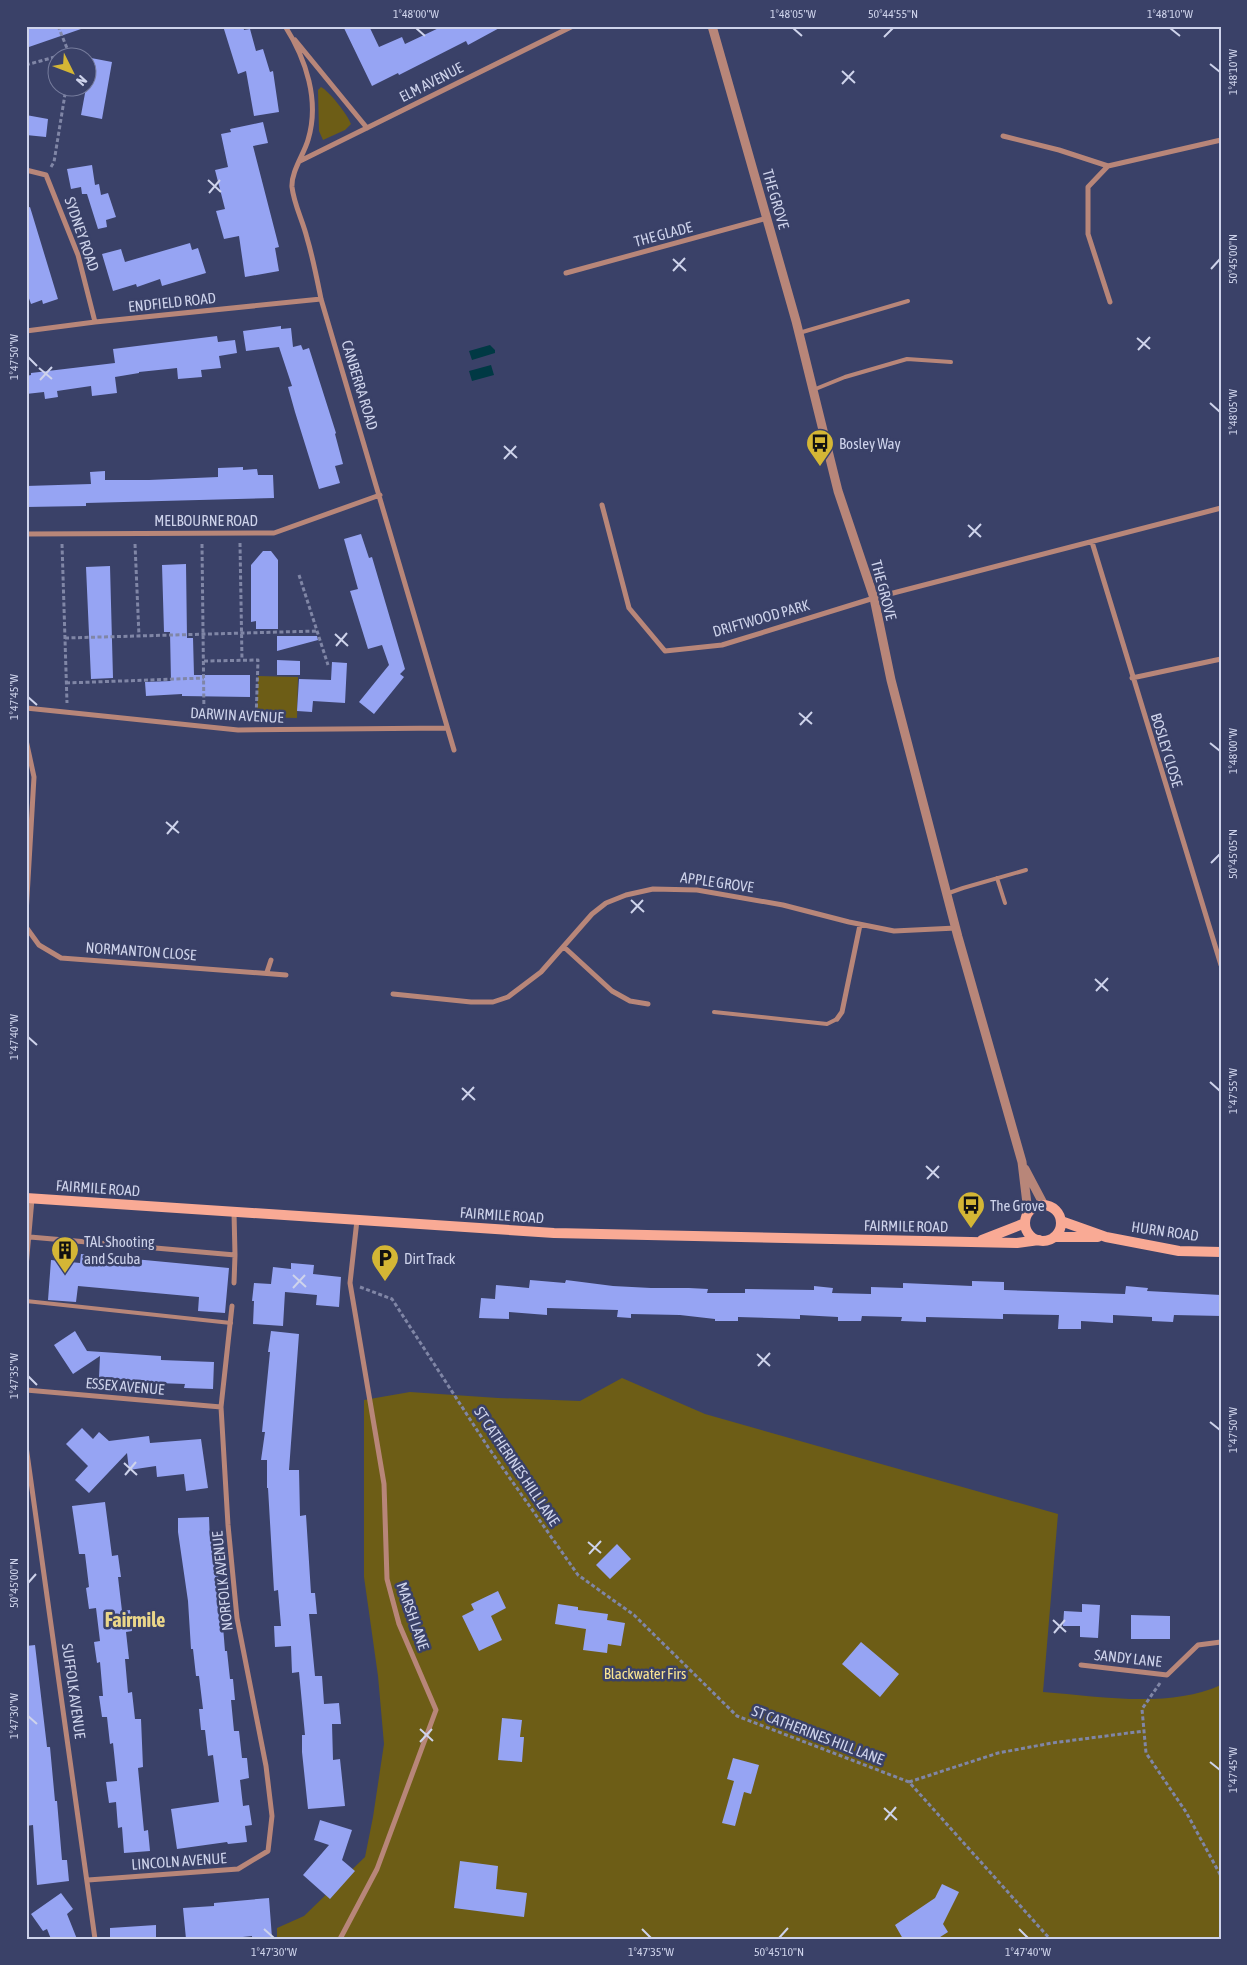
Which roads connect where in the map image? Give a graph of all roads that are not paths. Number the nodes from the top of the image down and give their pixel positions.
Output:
1 (573, 26) edge
2 (712, 26) edge
3 (285, 27) edge
4 (367, 128) junction
5 (1003, 136) dead end
6 (1221, 140) edge
7 (300, 161) junction
8 (1108, 166) junction
9 (26, 170) edge
10 (767, 218) junction
11 (566, 273) dead end
12 (321, 299) junction
13 (908, 301) dead end
14 (1110, 302) dead end
15 (95, 322) junction
16 (26, 331) edge
17 (800, 333) junction
18 (951, 362) dead end
19 (813, 390) junction
20 (380, 495) junction
21 (602, 505) dead end
22 (1221, 508) edge
23 (26, 534) edge
24 (1092, 542) junction
25 (874, 598) junction
26 (1221, 659) edge
27 (1132, 678) junction
28 (26, 708) edge
29 (447, 728) junction
30 (26, 740) edge
31 (454, 750) dead end
32 (1026, 870) dead end
33 (997, 878) junction
34 (946, 894) junction
35 (1005, 903) dead end
36 (26, 914) edge
37 (860, 924) junction
38 (26, 927) edge
39 (956, 928) junction
40 (564, 947) junction
41 (270, 960) dead end
42 (1221, 965) edge
43 (268, 972) junction
44 (286, 975) dead end
45 (393, 994) dead end
46 (648, 1004) dead end
47 (714, 1012) dead end
48 (837, 1019) joint
49 (1022, 1162) junction
50 (29, 1198) edge
51 (1044, 1205) junction
52 (234, 1212) junction
53 (1028, 1212) junction
54 (357, 1220) junction
55 (1061, 1221) junction
56 (1025, 1223) junction
57 (30, 1237) junction
58 (1054, 1237) junction
59 (1106, 1237) junction
60 (1039, 1240) junction
61 (976, 1242) junction
62 (1221, 1252) edge
63 (235, 1255) junction
64 (26, 1267) edge
65 (234, 1283) dead end
66 (26, 1301) edge
67 (232, 1306) dead end
68 (231, 1323) junction
69 (26, 1390) edge
70 (222, 1407) junction
71 (26, 1446) edge
72 (1221, 1642) edge
73 (1080, 1665) dead end
74 (268, 1851) joint
75 (88, 1880) junction
76 (95, 1939) edge
77 (340, 1939) edge

1 - 4 street, ELM AVENUE
2 - 10 street, THE GROVE
3 - 4 street, CANBERRA ROAD
3 - 7 street, CANBERRA ROAD
4 - 7 street, ELM AVENUE
5 - 8 street
6 - 8 street
7 - 12 street, CANBERRA ROAD
8 - 14 street
9 - 15 street, SYDNEY ROAD
10 - 11 street, THE GLADE
10 - 17 street, THE GROVE
12 - 15 street, ENDFIELD ROAD
12 - 20 street, CANBERRA ROAD
13 - 17 lane
15 - 16 street, ENDFIELD ROAD
17 - 19 street, THE GROVE
18 - 19 lane
19 - 25 street, THE GROVE
20 - 23 street, MELBOURNE ROAD
20 - 29 street, CANBERRA ROAD
21 - 25 street, DRIFTWOOD PARK
22 - 24 street
24 - 25 street
24 - 27 street, BOSLEY CLOSE
25 - 34 street, THE GROVE
26 - 27 street
27 - 42 street, BOSLEY CLOSE
28 - 29 street, DARWIN AVENUE
29 - 31 street, CANBERRA ROAD
30 - 36 street
32 - 33 lane
33 - 34 lane
33 - 35 lane
34 - 39 street, THE GROVE
37 - 39 street, APPLE GROVE
37 - 40 street, APPLE GROVE
37 - 48 street
38 - 43 street, NORMANTON CLOSE
39 - 49 street, THE GROVE
40 - 45 street, APPLE GROVE
40 - 46 street
41 - 43 street
43 - 44 street, NORMANTON CLOSE
47 - 48 lane
49 - 51 street, THE GROVE
49 - 53 street, THE GROVE
50 - 52 main road, FAIRMILE ROAD
50 - 57 street
51 - 53 main road
51 - 55 main road
52 - 54 main road, FAIRMILE ROAD
52 - 63 street
53 - 56 main road
54 - 61 main road, FAIRMILE ROAD
54 - 77 street, MARSH LANE
55 - 58 main road
55 - 59 main road, HURN ROAD
56 - 60 main road
56 - 61 main road, FAIRMILE ROAD
57 - 63 street
57 - 64 street
58 - 59 main road, HURN ROAD
58 - 60 main road
59 - 62 main road, HURN ROAD
60 - 61 main road, FAIRMILE ROAD
63 - 65 street
66 - 68 lane
67 - 68 street, NORFOLK AVENUE
68 - 70 street, NORFOLK AVENUE
69 - 70 street, ESSEX AVENUE
70 - 74 street, NORFOLK AVENUE
71 - 75 street, SUFFOLK AVENUE
72 - 73 street, SANDY LANE
74 - 75 street, LINCOLN AVENUE
75 - 76 street, SUFFOLK AVENUE

